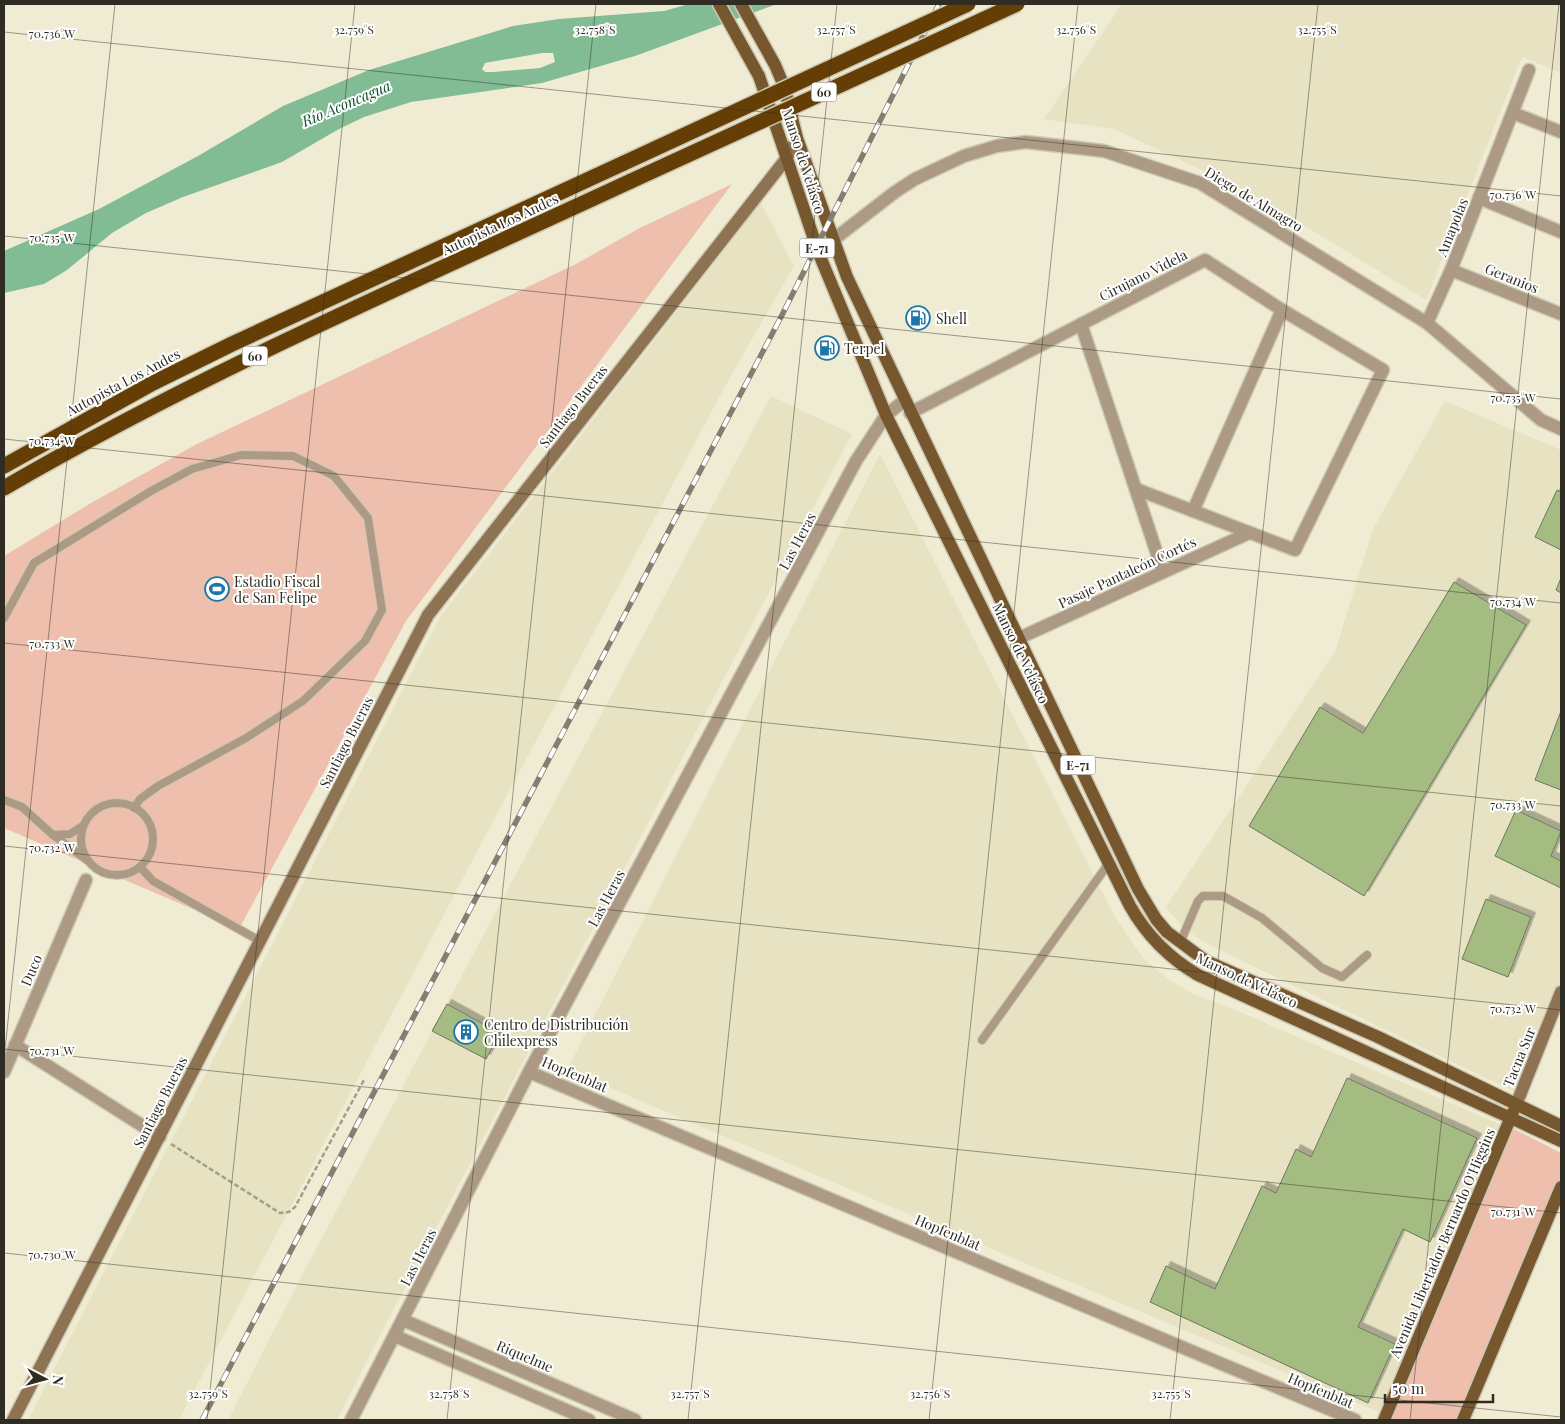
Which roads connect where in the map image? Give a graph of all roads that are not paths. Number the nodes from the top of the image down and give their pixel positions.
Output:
1 (719, 4) edge
2 (741, 4) edge
3 (968, 4) edge
4 (1017, 4) edge
5 (1529, 70) dead end
6 (1513, 113) junction
7 (1561, 132) edge
8 (797, 138) junction
9 (786, 159) junction
10 (1479, 198) junction
11 (1561, 232) edge
12 (833, 240) junction
13 (819, 254) junction
14 (1451, 270) junction
15 (1282, 310) junction
16 (1561, 314) edge
17 (1426, 323) junction
18 (1081, 324) junction
19 (904, 401) junction
20 (910, 413) junction
21 (886, 415) junction
22 (1561, 429) edge
23 (4, 466) edge
24 (4, 488) edge
25 (1136, 489) junction
26 (1193, 511) junction
27 (1249, 533) junction
28 (1163, 572) junction
29 (4, 618) edge
30 (1017, 640) junction
31 (4, 800) edge
32 (134, 808) junction
33 (85, 823) junction
34 (52, 835) junction
35 (89, 861) junction
36 (1109, 863) junction
37 (140, 867) junction
38 (86, 880) dead end
39 (260, 941) junction
40 (1180, 943) junction
41 (1367, 955) dead end
42 (1561, 992) edge
43 (982, 1040) dead end
44 (15, 1045) junction
45 (4, 1072) edge
46 (530, 1072) junction
47 (1516, 1105) junction
48 (1510, 1119) junction
49 (1561, 1126) edge
50 (160, 1137) junction
51 (1561, 1141) edge
52 (1561, 1187) edge
53 (404, 1320) junction
54 (395, 1336) junction
55 (14, 1420) edge
56 (351, 1420) edge
57 (588, 1420) edge
58 (636, 1420) edge
59 (1355, 1420) edge
60 (1384, 1420) edge
61 (1463, 1420) edge

1 - 9 main road, Manso de Velásco / E-71
2 - 8 main road, Manso de Velásco / E-71
3 - 23 highway, Autopista Los Andes / 60, bridge
4 - 24 highway, Autopista Los Andes / 60, bridge
5 - 6 street, Amapolas
6 - 7 street
6 - 10 street, Amapolas
8 - 9 street, Santiago Bueras
8 - 12 main road, Manso de Velásco / E-71
9 - 13 main road, Manso de Velásco / E-71
9 - 39 street, Santiago Bueras
10 - 11 street
10 - 14 street, Amapolas
12 - 13 street, Diego de Almagro
12 - 17 street, Diego de Almagro
12 - 19 main road, Manso de Velásco / E-71
13 - 21 main road, Manso de Velásco / E-71
14 - 16 street, Geranios
14 - 17 street, Amapolas
15 - 18 street, Cirujano Videla
15 - 26 street
15 - 27 street, Cirujano Videla
17 - 22 street, Diego de Almagro
18 - 20 street, Cirujano Videla
18 - 25 street
19 - 20 main road, Manso de Velásco / E-71
19 - 21 street, Las Heras
20 - 30 main road, Manso de Velásco / E-71
21 - 36 main road, Manso de Velásco / E-71
21 - 46 street, Las Heras
25 - 26 street
25 - 28 street
26 - 27 street
27 - 28 street, Pasaje Pantaleón Cortés
28 - 30 street, Pasaje Pantaleón Cortés
29 - 32 lane
30 - 40 main road, Manso de Velásco / E-71
31 - 34 lane
32 - 33 lane
32 - 37 lane
33 - 34 lane
33 - 35 lane
34 - 35 lane
35 - 37 lane
36 - 43 lane
36 - 48 main road, Manso de Velásco / E-71
37 - 39 lane
38 - 44 street, Duco
39 - 50 street, Santiago Bueras
40 - 41 lane
40 - 47 main road, Manso de Velásco / E-71
42 - 47 street, Tacna Sur
44 - 45 street, Duco
44 - 50 street
46 - 53 street, Las Heras
46 - 59 street, Hopfenblat
47 - 48 main road, Avenida Libertador Bernardo O'Higgins
47 - 49 main road, E-71
48 - 51 main road, E-71
48 - 60 main road, Avenida Libertador Bernardo O'Higgins
50 - 55 street, Santiago Bueras
52 - 61 main road
53 - 54 street, Las Heras
53 - 58 street, Riquelme
54 - 56 street, Las Heras
54 - 57 street

